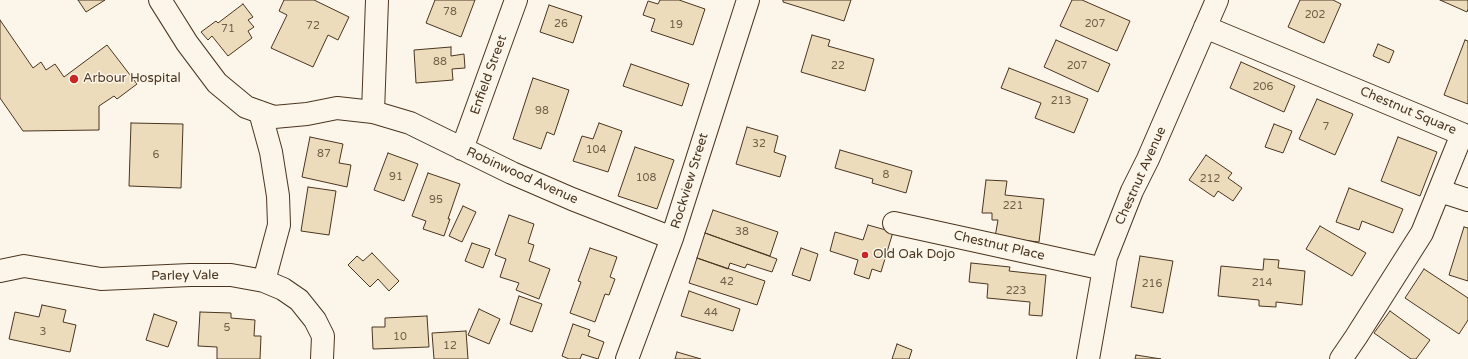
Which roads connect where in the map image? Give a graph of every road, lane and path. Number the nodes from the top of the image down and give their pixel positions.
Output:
1 (160, 0) edge
2 (377, 0) edge
3 (516, 0) edge
4 (748, 0) edge
5 (1217, 0) edge
6 (1205, 27) junction
7 (260, 112) junction
8 (373, 112) junction
9 (462, 149) junction
10 (1440, 191) junction
11 (1468, 200) edge
12 (894, 223) dead end
13 (672, 238) junction
14 (1104, 269) junction
15 (0, 271) edge
16 (264, 281) junction
17 (322, 359) edge
18 (627, 359) edge
19 (1088, 359) edge
20 (1341, 359) edge

1 - 7 street, Robinwood Avenue
2 - 8 street
3 - 9 street, Enfield Street
4 - 13 street, Rockview Street
5 - 6 street, Chestnut Avenue
6 - 10 street, Chestnut Square
6 - 14 street, Chestnut Avenue
7 - 8 street, Robinwood Avenue
7 - 16 street
8 - 9 street, Robinwood Avenue
9 - 13 street, Robinwood Avenue
10 - 11 street
10 - 20 street, Chestnut Square
12 - 14 street, Chestnut Place
13 - 18 street, Rockview Street
14 - 19 street, Chestnut Avenue
15 - 16 street, Parley Vale
16 - 17 street, Parley Vale

